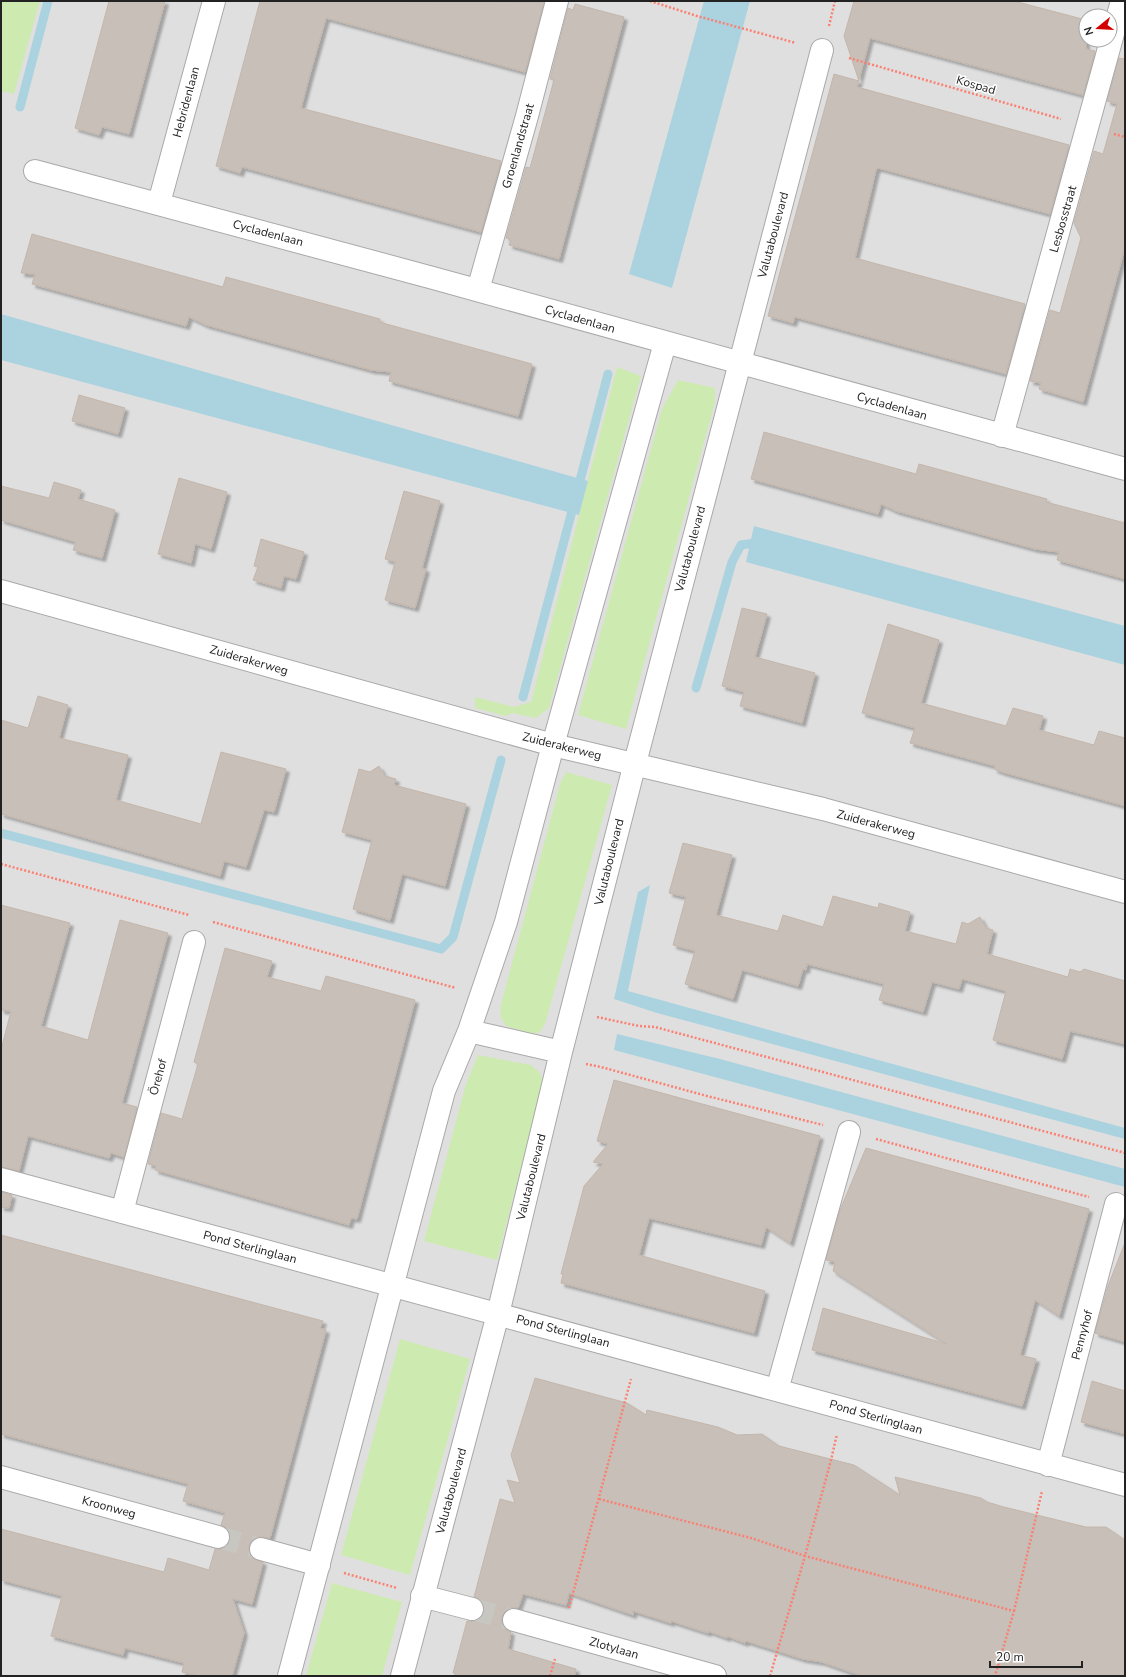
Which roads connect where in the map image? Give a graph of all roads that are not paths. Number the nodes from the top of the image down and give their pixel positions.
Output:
1 (214, 1) edge
2 (557, 1) edge
3 (1122, 1) edge
4 (822, 50) road end
5 (35, 171) dead end
6 (159, 203) junction
7 (478, 290) junction
8 (659, 341) junction
9 (739, 363) junction
10 (1002, 436) junction
11 (1125, 469) edge
12 (1, 591) edge
13 (553, 745) junction
14 (635, 763) junction
15 (1125, 892) edge
16 (194, 942) dead end
17 (469, 1031) junction
18 (561, 1052) junction
19 (849, 1132) dead end
20 (1, 1179) edge
21 (1116, 1204) dead end
22 (122, 1212) junction
23 (394, 1285) junction
24 (498, 1314) junction
25 (777, 1390) junction
26 (1048, 1465) junction
27 (1, 1477) edge
28 (1125, 1484) edge
29 (218, 1538) tunnel mouth
30 (261, 1549) tunnel mouth
31 (319, 1565) junction
32 (422, 1596) junction
33 (472, 1610) tunnel mouth
34 (514, 1620) tunnel mouth
35 (289, 1676) edge
36 (402, 1676) edge
37 (715, 1676) edge

1 - 6 street, Hebridenlaan
2 - 7 street, Groenlandstraat
3 - 10 street, Lesbosstraat
4 - 9 street, Valutaboulevard
5 - 6 street, Cycladenlaan
6 - 7 street, Cycladenlaan
7 - 8 street, Cycladenlaan
8 - 9 street, Cycladenlaan
8 - 13 street
9 - 10 street, Cycladenlaan
9 - 14 street, Valutaboulevard
10 - 11 street, Cycladenlaan
12 - 13 street, Zuiderakerweg
13 - 14 street, Zuiderakerweg
13 - 17 street
14 - 15 street, Zuiderakerweg
14 - 18 street, Valutaboulevard
16 - 22 street, Örehof
17 - 18 street
17 - 23 street
18 - 24 street, Valutaboulevard
19 - 25 street
20 - 22 street, Pond Sterlinglaan
21 - 26 street, Pennyhof
22 - 23 street, Pond Sterlinglaan
23 - 24 street, Pond Sterlinglaan
23 - 31 street
24 - 25 street, Pond Sterlinglaan
24 - 32 street, Valutaboulevard
25 - 26 street, Pond Sterlinglaan
26 - 28 street, Pond Sterlinglaan
27 - 29 street, Kroonweg
30 - 31 street
31 - 35 street
32 - 33 street
32 - 36 street, Valutaboulevard
34 - 37 street, Zlotylaan

